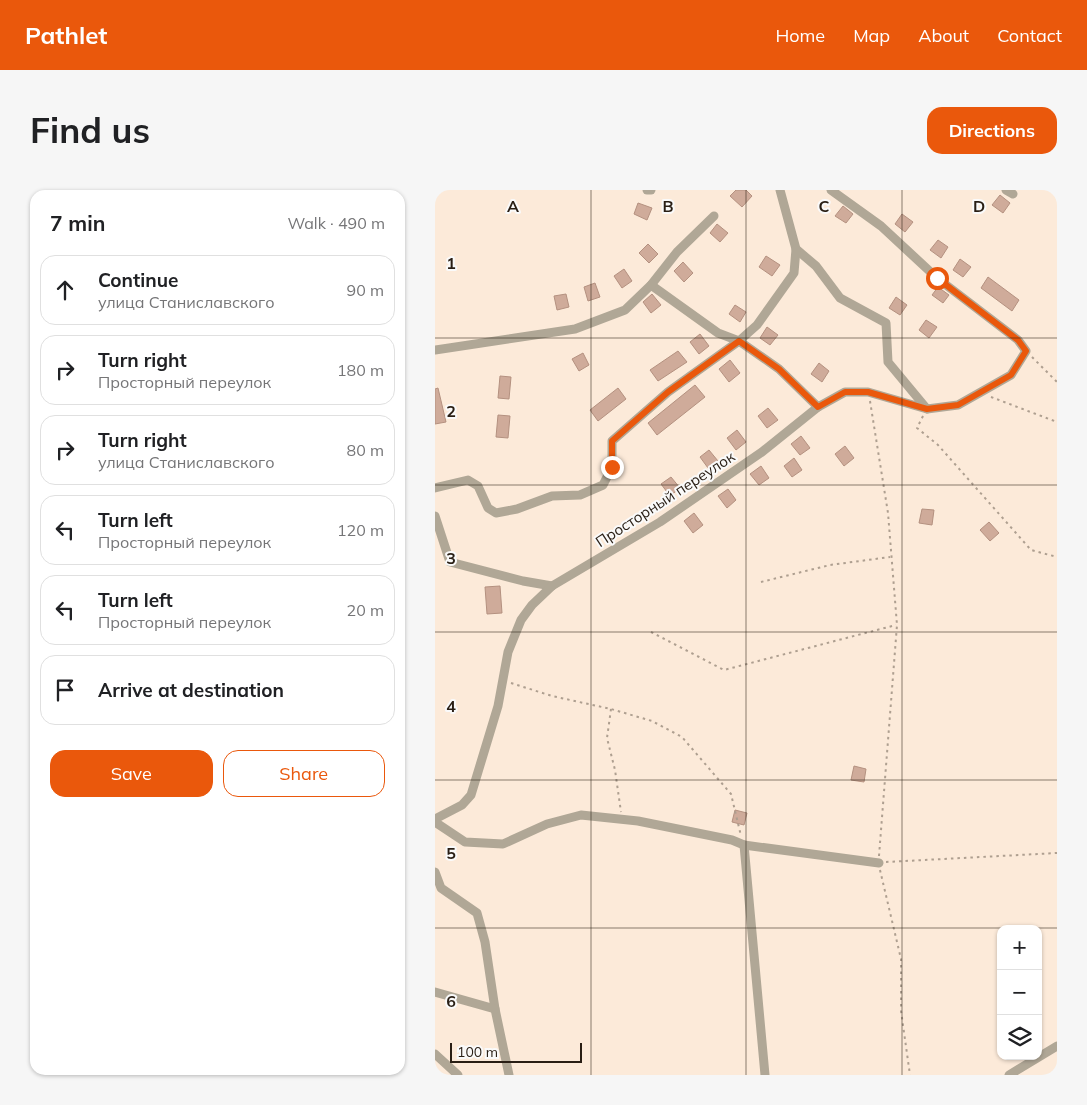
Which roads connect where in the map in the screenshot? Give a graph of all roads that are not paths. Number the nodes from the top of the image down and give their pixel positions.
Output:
1 (780, 190) edge
2 (831, 190) edge
3 (714, 216) dead end
4 (796, 249) junction
5 (651, 285) junction
6 (739, 341) junction
7 (435, 350) edge
8 (818, 407) junction
9 (927, 409) junction
10 (435, 488) edge
11 (435, 516) edge
12 (552, 586) junction
13 (435, 821) edge
14 (744, 845) junction
15 (879, 863) road end
16 (435, 872) edge
17 (435, 992) edge
18 (495, 1009) junction
19 (1056, 1049) edge
20 (435, 1054) edge
21 (458, 1075) edge
22 (509, 1075) edge
23 (765, 1075) edge
24 (1009, 1075) edge

1 - 4 street
2 - 9 street, Просторный переулок
3 - 5 street
4 - 6 street
4 - 9 street
5 - 6 street
5 - 7 street
6 - 8 street
6 - 10 street
8 - 9 street, Просторный переулок
8 - 12 street, Просторный переулок
11 - 12 street
12 - 13 street, Просторный переулок
13 - 14 street
14 - 15 street
14 - 23 street
16 - 18 street
17 - 18 street
18 - 22 street
19 - 24 street
20 - 21 street

